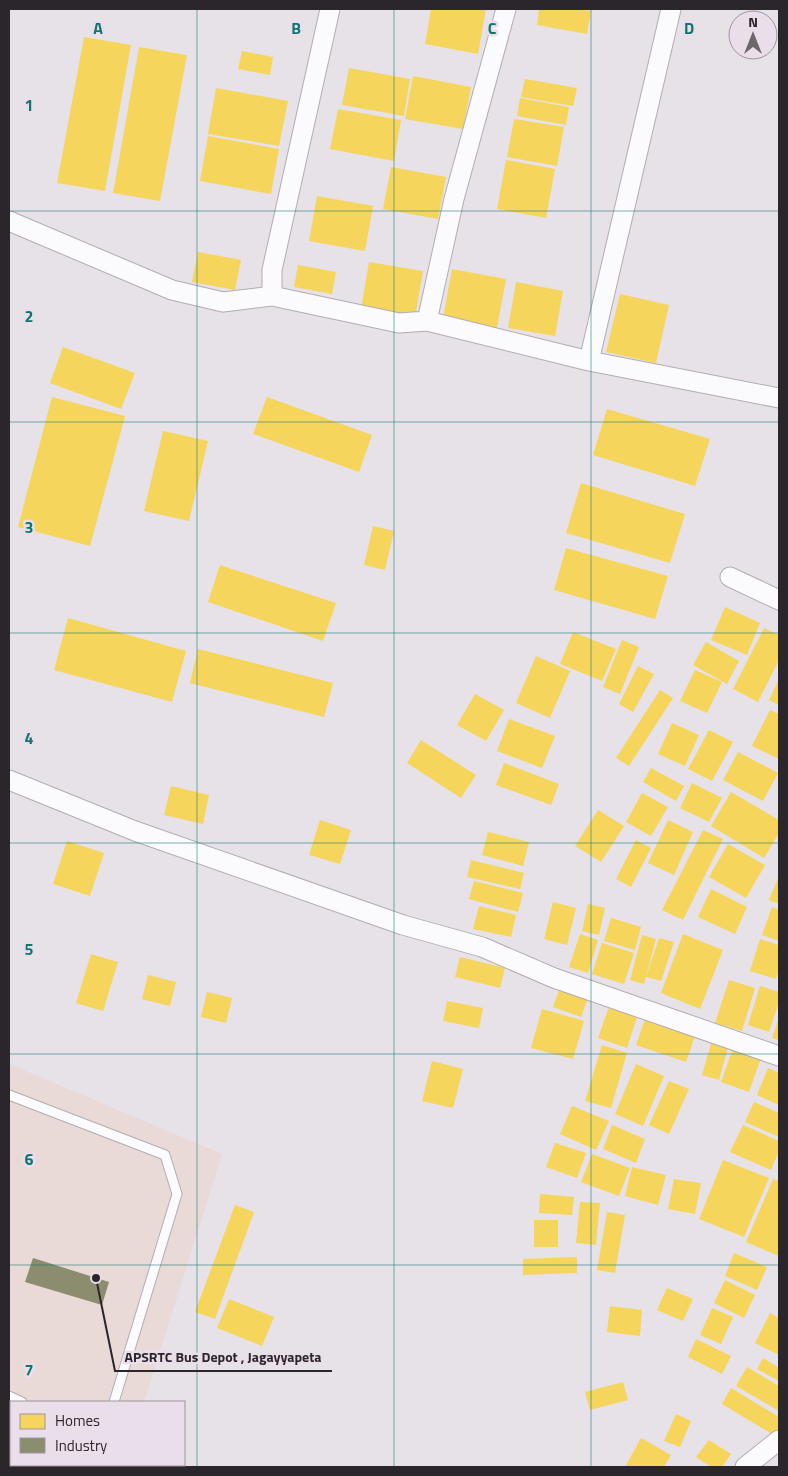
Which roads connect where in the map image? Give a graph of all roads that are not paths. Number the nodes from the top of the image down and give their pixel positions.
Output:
1 (330, 9) edge
2 (506, 9) edge
3 (670, 9) edge
4 (9, 221) edge
5 (272, 296) junction
6 (427, 321) junction
7 (589, 361) junction
8 (779, 398) edge
9 (730, 577) dead end
10 (779, 600) edge
11 (9, 780) edge
12 (779, 1056) edge
13 (9, 1095) edge
14 (114, 1401) edge
15 (779, 1440) edge
16 (745, 1467) edge

1 - 5 street
2 - 6 street
3 - 7 street
4 - 5 street
5 - 6 street
6 - 7 street
7 - 8 street
9 - 10 street
11 - 12 street
13 - 14 lane
15 - 16 street

